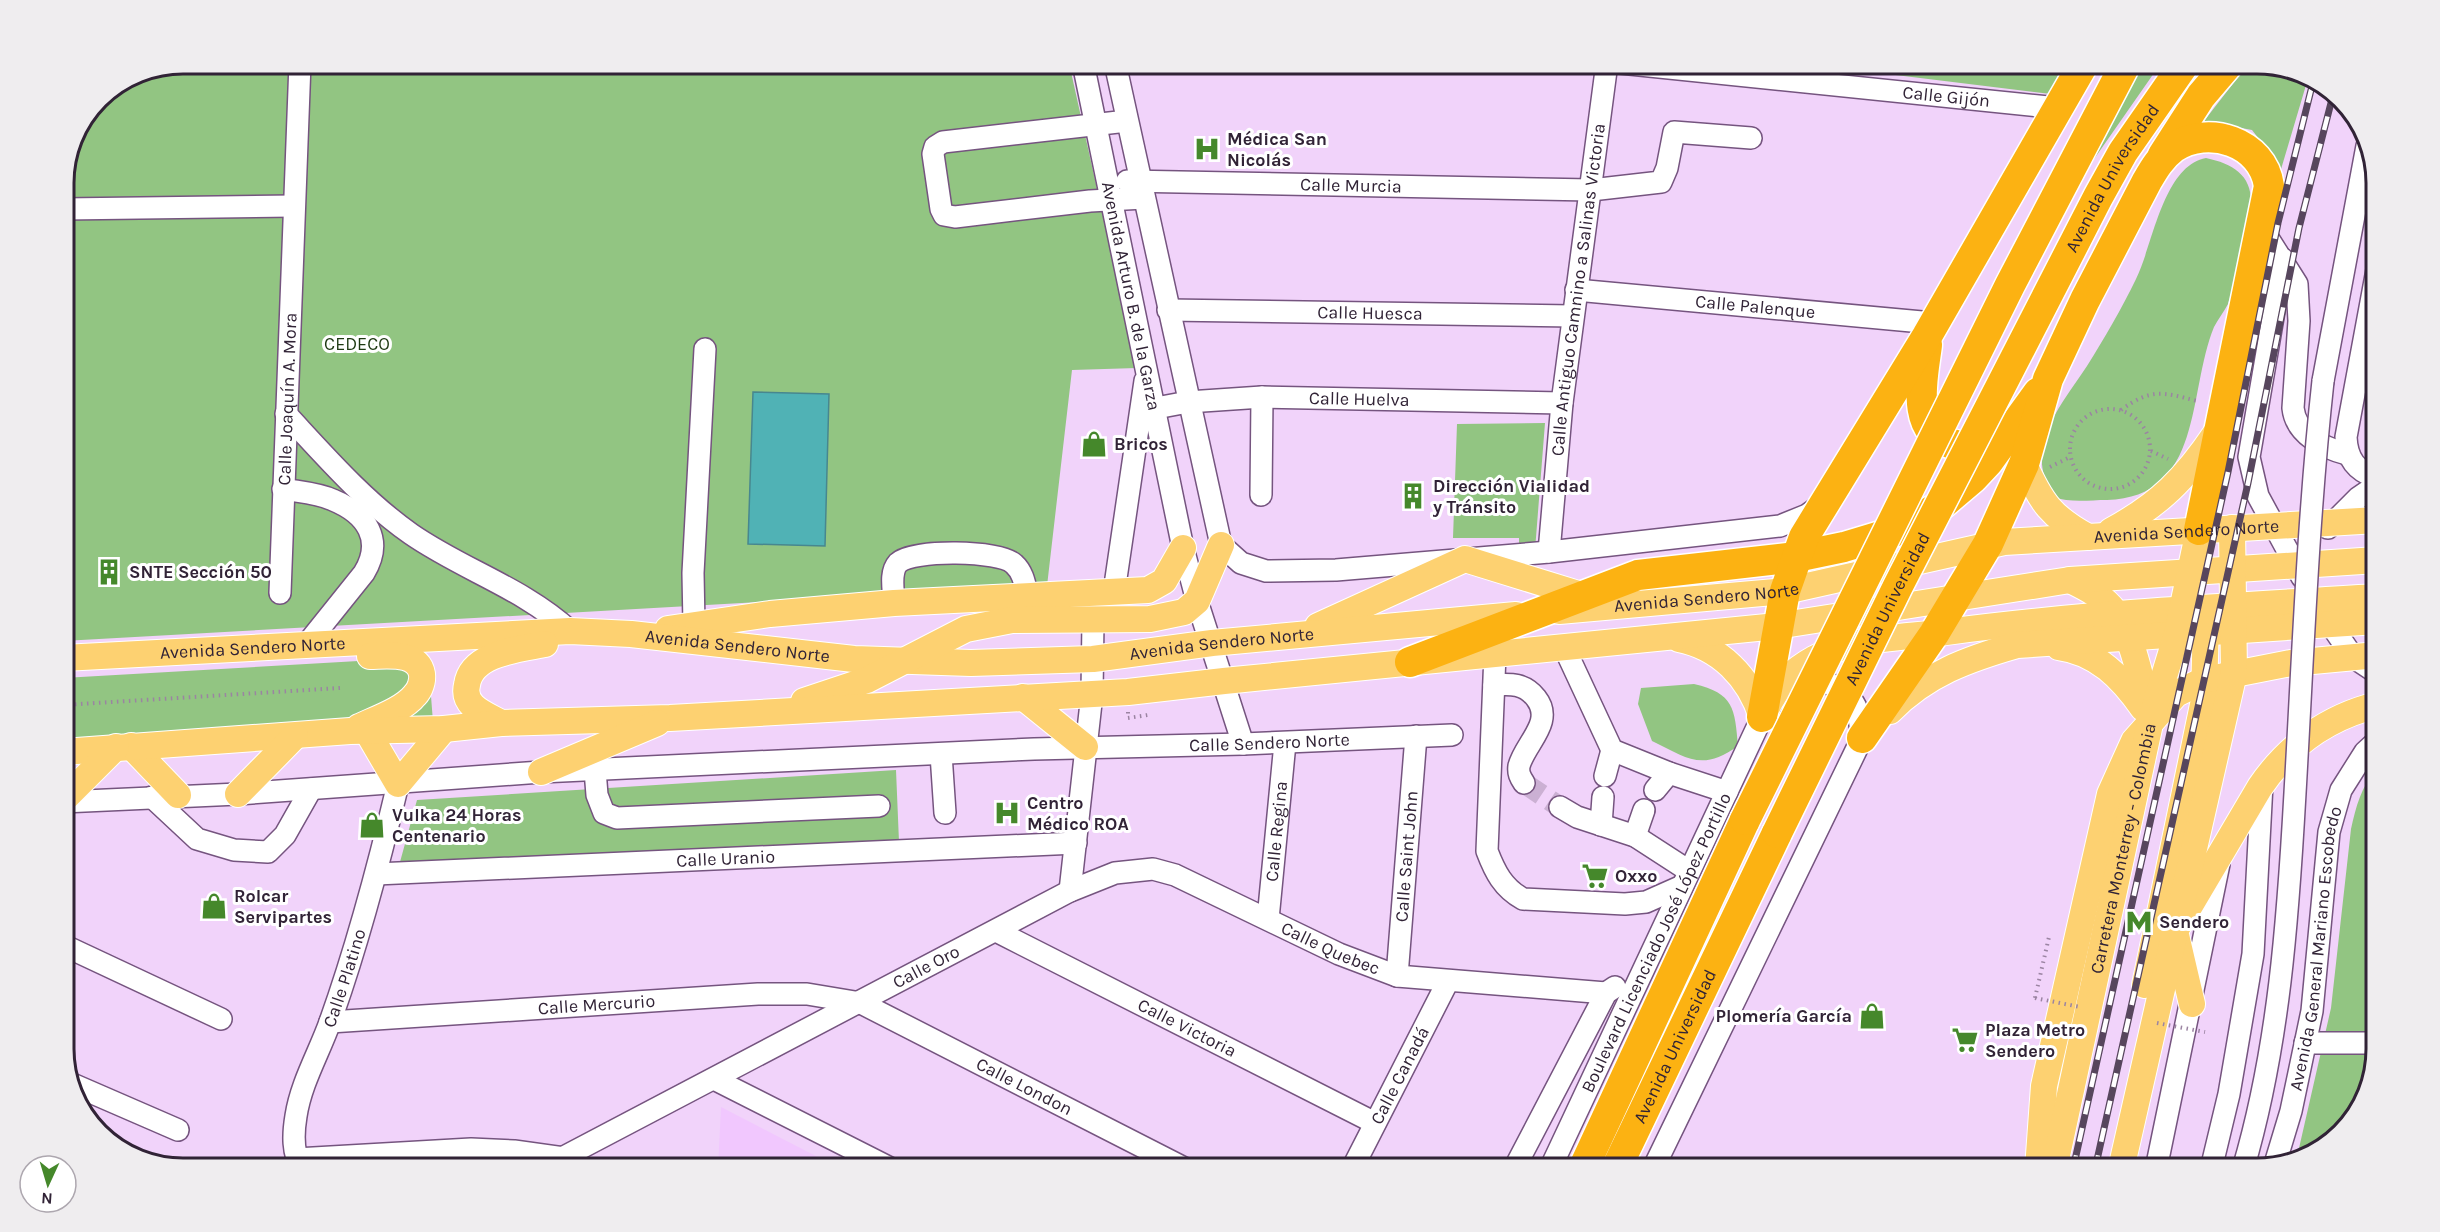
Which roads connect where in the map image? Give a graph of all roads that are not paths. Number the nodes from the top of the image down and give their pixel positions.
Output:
1 (299, 74) edge
2 (1085, 74) edge
3 (1117, 74) edge
4 (1606, 74) edge
5 (1727, 74) edge
6 (2078, 74) edge
7 (2120, 74) edge
8 (2177, 74) edge
9 (2220, 74) edge
10 (2058, 108) junction
11 (1127, 121) junction
12 (1097, 126) junction
13 (1752, 138) dead end
14 (2158, 162) junction
15 (2364, 162) edge
16 (1110, 190) junction
17 (1142, 190) junction
18 (1591, 190) junction
19 (293, 206) junction
20 (74, 209) edge
21 (2261, 227) junction
22 (2283, 259) junction
23 (1576, 290) junction
24 (1168, 310) junction
25 (1573, 316) junction
26 (2366, 329) edge
27 (1930, 330) junction
28 (705, 349) dead end
29 (1147, 366) junction
30 (2048, 379) junction
31 (1262, 397) junction
32 (1188, 402) junction
33 (1562, 403) junction
34 (1156, 408) junction
35 (286, 414) junction
36 (2220, 428) junction
37 (2007, 436) junction
38 (2347, 454) junction
39 (2024, 465) junction
40 (2366, 473) edge
41 (283, 489) junction
42 (2366, 493) edge
43 (1261, 495) dead end
44 (1829, 498) junction
45 (2366, 521) edge
46 (2333, 523) junction
47 (2273, 526) junction
48 (2232, 528) junction
49 (2199, 530) junction
50 (2096, 536) junction
51 (1988, 544) junction
52 (1221, 545) junction
53 (1183, 548) junction
54 (1549, 552) junction
55 (1797, 557) junction
56 (1465, 559) junction
57 (2366, 561) edge
58 (2296, 565) junction
59 (2233, 569) junction
60 (2190, 572) junction
61 (2070, 580) junction
62 (1785, 591) junction
63 (1114, 592) junction
64 (280, 593) dead end
65 (1581, 596) junction
66 (1958, 596) junction
67 (1028, 598) junction
68 (2366, 598) edge
69 (1197, 600) junction
70 (2315, 600) junction
71 (894, 603) junction
72 (1620, 606) junction
73 (989, 612) junction
74 (2115, 612) junction
75 (1539, 613) junction
76 (2198, 616) junction
77 (2233, 618) junction
78 (1093, 620) junction
79 (2366, 622) edge
80 (2329, 624) junction
81 (694, 625) junction
82 (1776, 626) junction
83 (570, 631) junction
84 (631, 634) junction
85 (1934, 634) junction
86 (2178, 634) junction
87 (1298, 635) junction
88 (2127, 637) junction
89 (1654, 638) junction
90 (1212, 643) junction
91 (307, 644) junction
92 (2017, 645) junction
93 (1564, 647) junction
94 (1495, 654) junction
95 (2365, 656) edge
96 (74, 657) edge
97 (1093, 659) junction
98 (904, 661) junction
99 (1410, 662) junction
100 (2234, 673) junction
101 (2204, 680) junction
102 (1224, 681) junction
103 (1494, 685) junction
104 (1092, 694) junction
105 (1023, 697) junction
106 (2366, 709) edge
107 (770, 712) junction
108 (670, 717) junction
109 (1762, 717) junction
110 (2151, 718) junction
111 (501, 723) junction
112 (444, 729) junction
113 (359, 731) junction
114 (1452, 735) dead end
115 (295, 736) junction
116 (1416, 736) junction
117 (1862, 738) junction
118 (1285, 743) junction
119 (1243, 744) junction
120 (123, 747) junction
121 (1085, 747) junction
122 (1612, 750) junction
123 (74, 751) edge
124 (2366, 752) edge
125 (941, 754) junction
126 (595, 770) junction
127 (541, 772) junction
128 (1669, 773) junction
129 (1524, 783) dead end
130 (398, 784) junction
131 (2262, 784) junction
132 (311, 789) junction
133 (1654, 790) dead end
134 (74, 791) edge
135 (1727, 792) junction
136 (238, 794) junction
137 (178, 795) junction
138 (152, 797) junction
139 (74, 801) edge
140 (879, 806) dead end
141 (1560, 807) tunnel mouth
142 (1644, 810) dead end
143 (945, 813) dead end
144 (1601, 825) junction
145 (1635, 836) junction
146 (1076, 843) junction
147 (2221, 854) junction
148 (376, 874) junction
149 (1685, 879) junction
150 (1070, 891) junction
151 (1268, 919) junction
152 (2175, 931) junction
153 (998, 932) junction
154 (74, 950) edge
155 (1397, 976) junction
156 (1640, 976) junction
157 (1448, 981) junction
158 (1606, 993) junction
159 (861, 1003) junction
160 (2192, 1004) junction
161 (221, 1019) dead end
162 (330, 1022) junction
163 (1611, 1042) junction
164 (2305, 1043) junction
165 (2366, 1043) edge
166 (1570, 1059) junction
167 (714, 1079) junction
168 (2140, 1086) junction
169 (80, 1088) edge
170 (1375, 1123) junction
171 (178, 1130) dead end
172 (2277, 1157) edge
173 (299, 1158) edge
174 (368, 1158) edge
175 (545, 1158) edge
176 (576, 1158) edge
177 (870, 1158) edge
178 (1164, 1158) edge
179 (1358, 1158) edge
180 (1520, 1158) edge
181 (1555, 1158) edge
182 (1588, 1158) edge
183 (1621, 1158) edge
184 (1658, 1158) edge
185 (2039, 1158) edge
186 (2056, 1158) edge
187 (2124, 1158) edge
188 (2158, 1158) edge
189 (2214, 1158) edge
190 (2246, 1158) edge

1 - 19 street, Calle Joaquín A. Mora
2 - 12 street, Avenida Arturo B. de la Garza
3 - 11 street, Avenida Arturo B. de la Garza
4 - 18 street, Calle Antiguo Camnino a Salinas Victoria
5 - 10 street, Calle Gijón
6 - 10 highway
7 - 182 highway, Avenida Universidad, bridge
8 - 183 highway, Avenida Universidad, bridge
9 - 14 highway
10 - 27 highway
11 - 12 street
11 - 17 street, Avenida Arturo B. de la Garza
12 - 16 street, Avenida Arturo B. de la Garza
12 - 16 street, Calle Murcia
13 - 18 street, Calle Murcia
14 - 21 highway
14 - 30 highway
15 - 190 street, bridge
16 - 17 street, Calle Murcia
16 - 29 street, Avenida Arturo B. de la Garza
17 - 18 street, Calle Murcia
17 - 24 street, Avenida Arturo B. de la Garza
18 - 23 street, Calle Antiguo Camnino a Salinas Victoria
19 - 20 street
19 - 35 street, Calle Joaquín A. Mora
21 - 22 street
21 - 36 highway
22 - 38 street
22 - 47 street
23 - 25 street, Calle Antiguo Camnino a Salinas Victoria
23 - 27 street, Calle Palenque
24 - 25 street, Calle Huesca
24 - 32 street, Avenida Arturo B. de la Garza
25 - 33 street, Calle Antiguo Camnino a Salinas Victoria
26 - 38 street
27 - 37 highway
27 - 44 highway
28 - 81 street
29 - 34 street, Avenida Arturo B. de la Garza
29 - 63 street
30 - 37 highway
30 - 39 highway
31 - 32 street, Calle Huelva
31 - 33 street, Calle Huelva
31 - 43 street
32 - 34 street, Calle Huelva
32 - 52 street, Avenida Arturo B. de la Garza
33 - 54 street, Calle Antiguo Camnino a Salinas Victoria
34 - 53 street, Avenida Arturo B. de la Garza
35 - 41 street, Calle Joaquín A. Mora
35 - 83 street
36 - 49 highway
36 - 50 main road
37 - 55 highway
38 - 40 street
39 - 50 main road
39 - 51 highway
41 - 64 street, Calle Joaquín A. Mora
41 - 91 street
42 - 46 street
44 - 54 street
44 - 55 highway
45 - 46 main road, Avenida Sendero Norte
46 - 47 main road, Avenida Sendero Norte
46 - 58 street
47 - 48 main road, Avenida Sendero Norte
47 - 58 street
48 - 49 main road, Avenida Sendero Norte
48 - 59 main road
49 - 50 main road, Avenida Sendero Norte
49 - 60 main road
50 - 51 main road, Avenida Sendero Norte
51 - 62 main road, Avenida Sendero Norte
51 - 66 highway
52 - 56 street
52 - 69 main road
53 - 63 main road
53 - 69 street, Avenida Arturo B. de la Garza
54 - 56 street
55 - 62 highway
55 - 65 highway
56 - 65 main road
56 - 87 main road
57 - 58 main road, Avenida Sendero Norte
58 - 59 main road, Avenida Sendero Norte
58 - 70 street
59 - 60 main road, Avenida Sendero Norte
59 - 77 main road
60 - 61 main road, Avenida Sendero Norte
60 - 76 main road
61 - 66 main road, Avenida Sendero Norte
61 - 74 main road
62 - 72 main road, Avenida Sendero Norte
62 - 82 highway
63 - 67 main road
65 - 72 main road
65 - 75 highway
66 - 82 main road, Avenida Sendero Norte
66 - 85 highway
67 - 71 street
67 - 73 main road
68 - 70 main road
69 - 78 main road
69 - 90 street, Avenida Arturo B. de la Garza
70 - 77 main road
70 - 80 street
71 - 73 main road
71 - 81 main road
72 - 75 main road, Avenida Sendero Norte
73 - 78 main road
73 - 98 main road
74 - 76 main road
74 - 85 main road
74 - 88 main road
75 - 87 main road, Avenida Sendero Norte
75 - 99 highway
76 - 77 main road
76 - 86 main road
76 - 101 main road
77 - 80 main road
77 - 100 main road
78 - 97 street
79 - 80 main road
80 - 95 street
81 - 84 main road
82 - 89 main road, Avenida Sendero Norte
82 - 109 highway
83 - 84 main road, Avenida Sendero Norte
83 - 91 main road, Avenida Sendero Norte
84 - 98 main road, Avenida Sendero Norte
84 - 111 main road
85 - 109 main road
85 - 117 highway
86 - 88 main road
86 - 110 main road, Carretera Monterrey - Colombia
87 - 90 main road, Avenida Sendero Norte
88 - 92 main road
88 - 110 main road
89 - 93 main road, Avenida Sendero Norte
89 - 109 main road
90 - 97 main road, Avenida Sendero Norte
90 - 102 street
91 - 96 main road, Avenida Sendero Norte
91 - 113 main road
92 - 110 main road
92 - 117 main road
93 - 94 main road, Avenida Sendero Norte
93 - 122 street
94 - 99 main road, Avenida Sendero Norte
94 - 103 street
95 - 100 main road
97 - 98 main road, Avenida Sendero Norte
97 - 104 street
98 - 107 main road
99 - 102 main road, Avenida Sendero Norte
100 - 101 main road
100 - 152 main road
101 - 110 main road
101 - 168 main road
102 - 104 main road, Avenida Sendero Norte
102 - 119 street
103 - 129 street
103 - 149 street
104 - 105 main road, Avenida Sendero Norte
104 - 121 street
105 - 107 main road, Avenida Sendero Norte
105 - 121 main road
106 - 131 main road
107 - 108 main road, Avenida Sendero Norte
108 - 111 main road, Avenida Sendero Norte
108 - 127 main road
109 - 117 street, Boulevard Licenciado José López Portillo
109 - 135 street, Boulevard Licenciado José López Portillo
110 - 185 main road
110 - 186 main road, Carretera Monterrey - Colombia
111 - 112 main road, Avenida Sendero Norte
112 - 113 main road, Avenida Sendero Norte
112 - 130 main road
113 - 115 main road, Avenida Sendero Norte
113 - 130 main road
114 - 116 street, Calle Sendero Norte
115 - 120 main road, Avenida Sendero Norte
115 - 136 main road
116 - 118 street, Calle Sendero Norte
116 - 155 street, Calle Saint John
117 - 184 street
118 - 119 street, Calle Sendero Norte
118 - 151 street, Calle Regina
119 - 121 street, Calle Sendero Norte
120 - 123 main road, Avenida Sendero Norte
120 - 134 main road
120 - 137 main road
121 - 125 street
121 - 146 street
122 - 128 street
122 - 144 street
124 - 164 street, Avenida General Mariano Escobedo
125 - 126 street
125 - 143 street
126 - 127 street
126 - 140 street
127 - 130 street
128 - 133 street
128 - 135 street
130 - 132 street
130 - 148 street, Calle Platino
131 - 147 main road
131 - 189 street
132 - 136 street
132 - 138 street
135 - 149 street, Boulevard Licenciado José López Portillo
136 - 137 street
137 - 138 street
138 - 139 street
141 - 144 street
142 - 145 street
144 - 145 street
145 - 149 street
146 - 148 street, Calle Uranio
146 - 150 street
147 - 152 main road
147 - 160 street
148 - 162 street, Calle Platino
149 - 156 street, Boulevard Licenciado José López Portillo
150 - 151 street, Calle Quebec
150 - 153 street, Calle Oro
151 - 155 street, Calle Quebec
152 - 160 main road
152 - 168 main road
153 - 159 street, Calle Oro
153 - 170 street, Calle Victoria
154 - 161 street
155 - 157 street, Calle Quebec
156 - 158 street
156 - 163 street, Boulevard Licenciado José López Portillo
157 - 158 street, Calle Quebec
157 - 170 street, Calle Canadá
158 - 166 street
159 - 162 street, Calle Mercurio
159 - 167 street, Calle Oro
159 - 178 street, Calle London
160 - 188 street
162 - 173 street, Calle Platino
163 - 166 street
163 - 181 street, Boulevard Licenciado José López Portillo
164 - 165 street
164 - 172 street, Avenida General Mariano Escobedo
166 - 180 street
167 - 176 street, Calle Oro
167 - 177 street
168 - 187 main road
169 - 171 street
170 - 179 street, Calle Canadá
174 - 175 street

